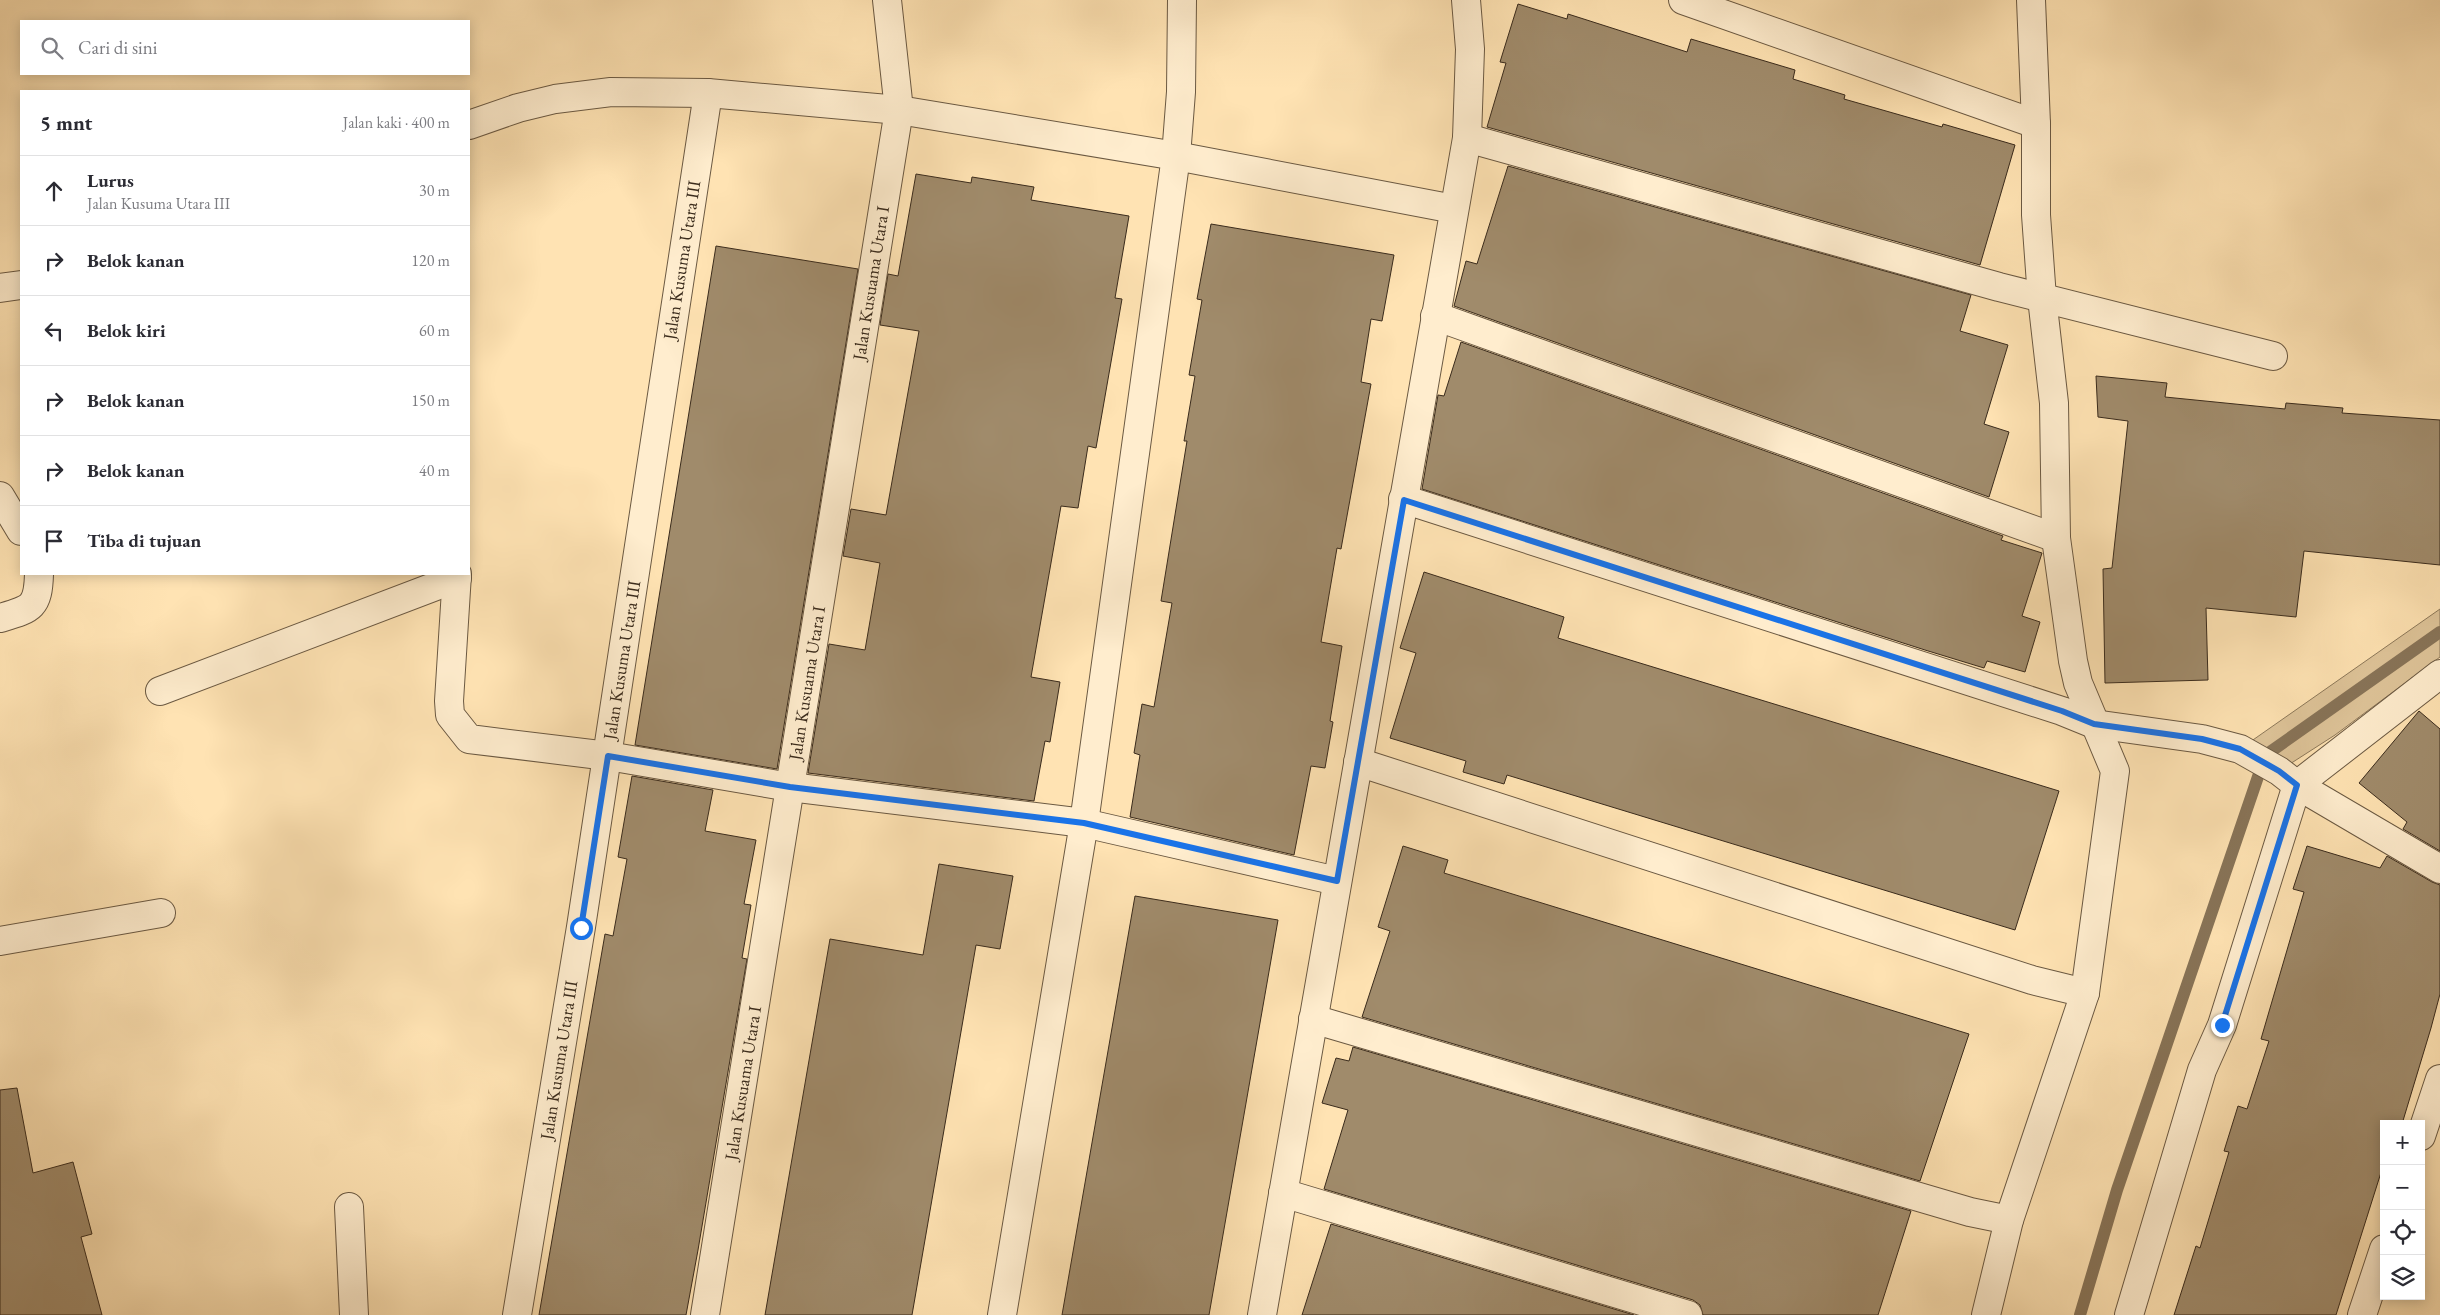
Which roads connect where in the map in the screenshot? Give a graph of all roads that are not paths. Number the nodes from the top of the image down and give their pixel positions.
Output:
1 (887, 0) edge
2 (1182, 0) edge
3 (1466, 0) edge
4 (1683, 0) edge
5 (2031, 0) edge
6 (708, 93) junction
7 (899, 110) junction
8 (2036, 124) junction
9 (470, 125) edge
10 (1466, 138) junction
11 (1176, 156) junction
12 (1454, 209) junction
13 (20, 285) edge
14 (0, 288) edge
15 (2042, 298) junction
16 (1435, 316) junction
17 (2274, 356) dead end
18 (0, 496) edge
19 (1404, 500) junction
20 (20, 529) edge
21 (2056, 538) junction
22 (39, 575) edge
23 (457, 576) edge
24 (0, 618) edge
25 (2440, 674) edge
26 (160, 691) dead end
27 (2094, 724) junction
28 (608, 756) junction
29 (1358, 762) junction
30 (2288, 778) junction
31 (790, 787) junction
32 (1084, 823) junction
33 (2440, 869) edge
34 (1337, 881) junction
35 (161, 913) dead end
36 (0, 941) edge
37 (2085, 993) junction
38 (1313, 1019) junction
39 (2440, 1079) edge
40 (2430, 1125) edge
41 (1283, 1193) junction
42 (349, 1207) dead end
43 (2009, 1220) junction
44 (2382, 1255) edge
45 (354, 1315) edge
46 (517, 1315) edge
47 (705, 1315) edge
48 (1002, 1315) edge
49 (1262, 1315) edge
50 (1688, 1315) edge
51 (1986, 1315) edge
52 (2129, 1315) edge
53 (2362, 1315) edge

1 - 7 street, Jalan Kusuama Utara I
2 - 11 street
3 - 10 street
4 - 8 street
5 - 8 street
6 - 7 street
6 - 9 street
6 - 28 street, Jalan Kusuma Utara III
7 - 11 street
7 - 31 street, Jalan Kusuama Utara I
8 - 15 street
10 - 12 street
10 - 15 street
11 - 12 street
11 - 32 street
12 - 16 street
13 - 14 street
15 - 17 street
15 - 21 street
16 - 19 street
16 - 21 street
18 - 20 street
19 - 27 street
19 - 29 street
21 - 27 street
22 - 24 street
23 - 26 street
23 - 28 street
25 - 30 street
27 - 30 street
27 - 37 street
28 - 31 street
28 - 46 street, Jalan Kusuma Utara III
29 - 34 street
29 - 37 street
30 - 33 street
30 - 52 street
31 - 32 street
31 - 47 street, Jalan Kusuama Utara I
32 - 34 street
32 - 48 street
34 - 38 street
35 - 36 street
37 - 43 street
38 - 41 street
38 - 43 street
39 - 40 street
41 - 49 street
41 - 50 street
42 - 45 street
43 - 51 street
44 - 53 street

